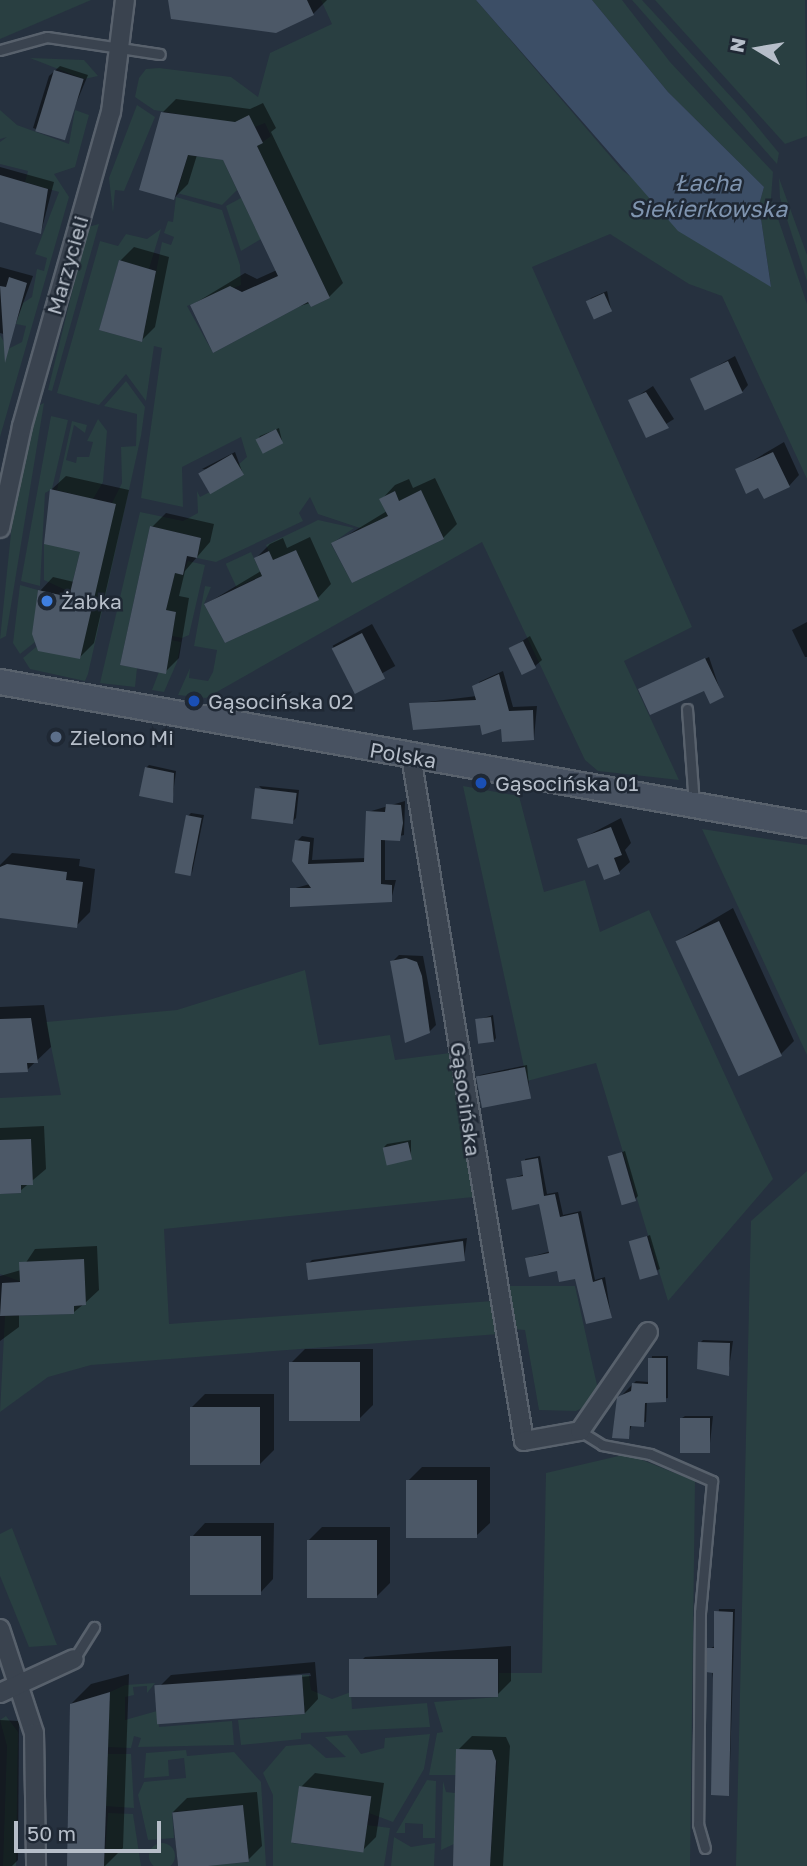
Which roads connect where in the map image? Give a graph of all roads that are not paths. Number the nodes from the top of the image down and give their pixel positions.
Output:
1 (125, 0) edge
2 (0, 50) edge
3 (122, 50) junction
4 (160, 54) dead end
5 (0, 528) edge
6 (0, 682) edge
7 (687, 709) dead end
8 (411, 756) junction
9 (694, 806) junction
10 (807, 825) edge
11 (648, 1332) dead end
12 (580, 1431) junction
13 (94, 1626) dead end
14 (0, 1629) edge
15 (74, 1659) joint
16 (22, 1682) junction
17 (0, 1693) edge
18 (705, 1848) dead end
19 (36, 1866) edge

1 - 3 street, Marzycieli
2 - 3 lane
3 - 4 lane
3 - 5 street, Marzycieli
6 - 8 street, Polska
7 - 9 lane
8 - 9 street, Polska
8 - 12 street, Gąsocińska
9 - 10 street, Polska
11 - 12 street
12 - 18 lane
13 - 15 lane
14 - 16 street
15 - 16 street
16 - 17 street
16 - 19 street

